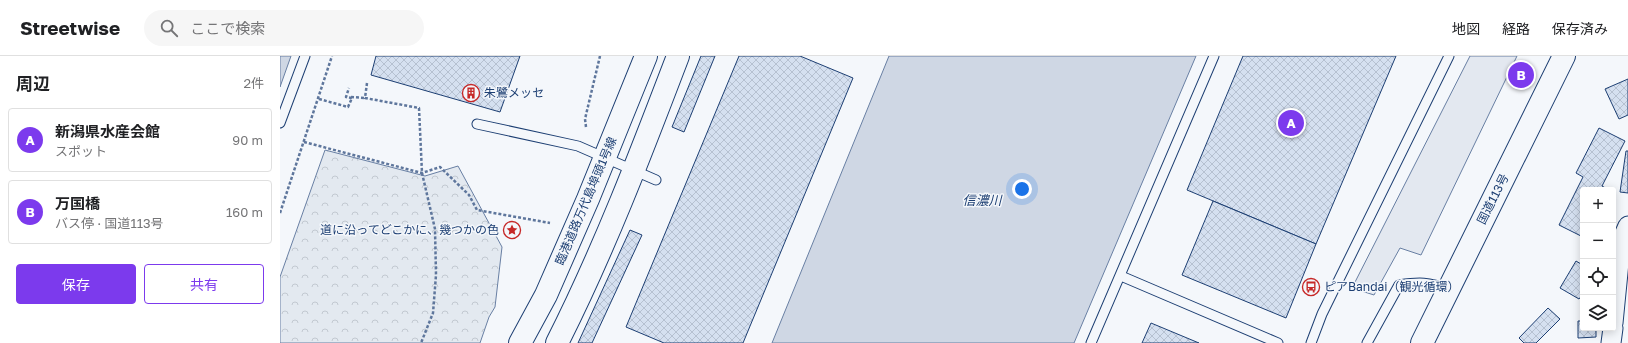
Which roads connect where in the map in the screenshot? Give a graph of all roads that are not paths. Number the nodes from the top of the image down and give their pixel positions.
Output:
1 (305, 56) edge
2 (646, 56) edge
3 (678, 56) edge
4 (1214, 56) edge
5 (1449, 56) edge
6 (1564, 56) edge
7 (280, 123) edge
8 (477, 124) dead end
9 (606, 158) junction
10 (633, 170) junction
11 (656, 180) dead end
12 (1628, 226) edge
13 (1121, 276) junction
14 (1448, 289) junction
15 (1616, 295) edge
16 (1612, 331) edge
17 (520, 343) edge
18 (557, 343) edge
19 (1091, 343) edge
20 (1278, 343) edge
21 (1311, 343) edge
22 (1366, 343) edge
23 (1422, 343) edge
24 (1611, 343) edge

1 - 7 lane
2 - 9 main road, 臨港道路万代島埠頭1号線
3 - 10 main road
4 - 13 lane
5 - 21 lane
6 - 14 main road, 国道113号
8 - 9 lane
9 - 10 lane
9 - 17 main road, 臨港道路万代島埠頭1号線
10 - 11 lane
10 - 18 main road
12 - 15 street
13 - 19 lane
13 - 20 lane
14 - 22 lane
14 - 23 main road, 国道113号
16 - 24 street

